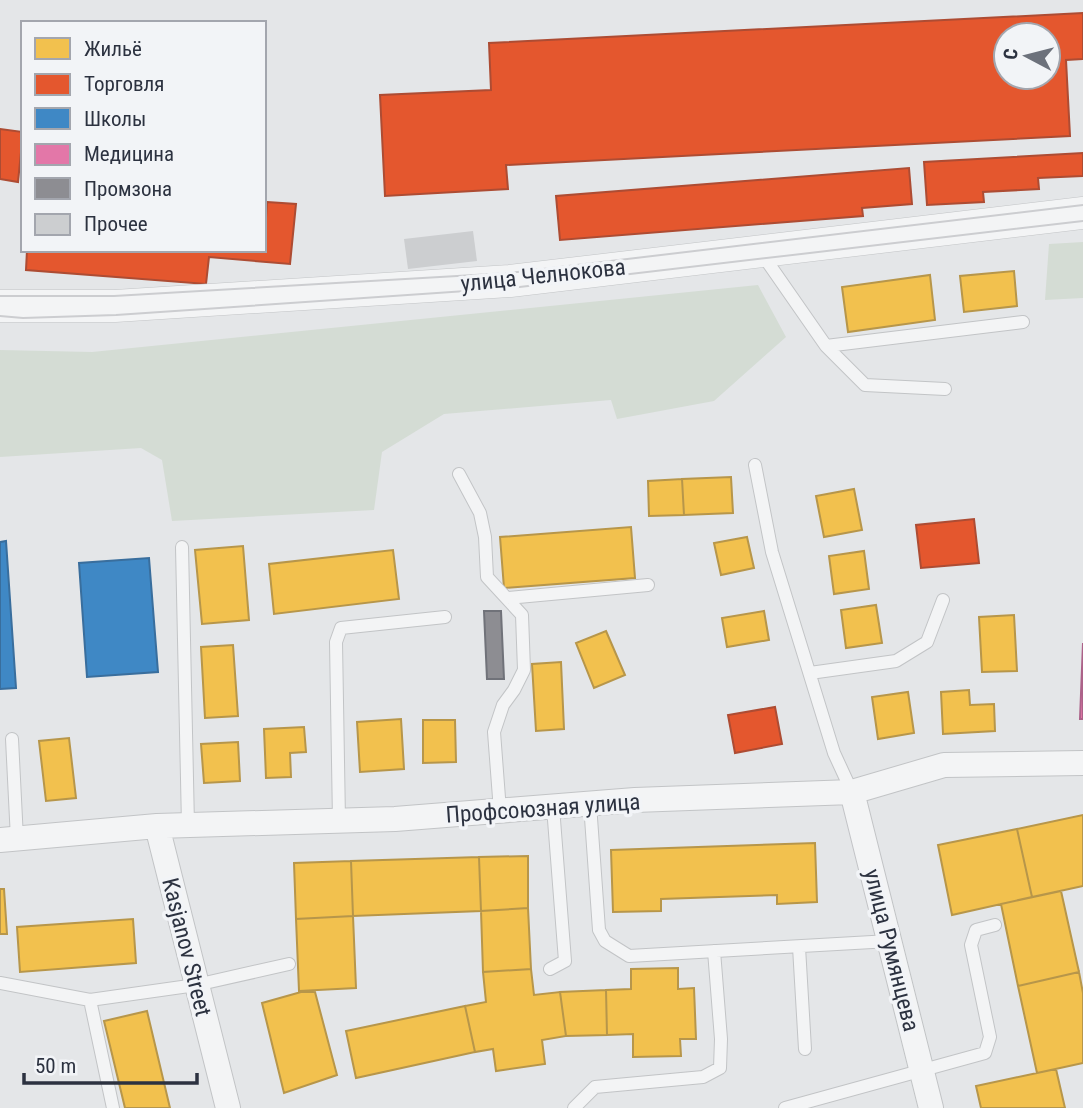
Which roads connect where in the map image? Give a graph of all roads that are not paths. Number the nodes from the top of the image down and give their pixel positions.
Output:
1 (1083, 213) edge
2 (760, 251) junction
3 (0, 306) edge
4 (1023, 322) dead end
5 (826, 346) junction
6 (945, 388) dead end
7 (755, 465) dead end
8 (459, 474) dead end
9 (181, 547) dead end
10 (648, 585) dead end
11 (507, 598) junction
12 (943, 600) dead end
13 (445, 617) dead end
14 (810, 673) junction
15 (12, 738) dead end
16 (1083, 763) edge
17 (852, 792) junction
18 (590, 804) junction
19 (553, 807) junction
20 (500, 811) junction
21 (339, 821) junction
22 (188, 825) junction
23 (157, 826) junction
24 (9, 839) edge
25 (995, 925) dead end
26 (890, 942) junction
27 (799, 947) junction
28 (714, 951) junction
29 (289, 964) dead end
30 (550, 969) dead end
31 (0, 983) edge
32 (196, 985) junction
33 (90, 1000) junction
34 (805, 1049) dead end
35 (921, 1069) junction
36 (113, 1108) edge
37 (228, 1108) edge
38 (573, 1108) edge
39 (785, 1108) edge
40 (931, 1108) edge

1 - 2 street, улица Челнокова
2 - 3 street, улица Челнокова
2 - 5 lane
4 - 5 lane
5 - 6 lane
7 - 14 lane
8 - 11 lane
9 - 22 lane
10 - 11 lane
11 - 20 lane
12 - 14 lane
13 - 21 lane
14 - 17 lane
15 - 24 lane
16 - 17 street, Профсоюзная улица
17 - 18 street, Профсоюзная улица
17 - 26 street, улица Румянцева
18 - 19 street, Профсоюзная улица
18 - 28 lane
19 - 20 street, Профсоюзная улица
19 - 30 lane
20 - 21 street, Профсоюзная улица
21 - 22 street, Профсоюзная улица
22 - 23 street, Профсоюзная улица
23 - 24 street, Профсоюзная улица
23 - 32 street, Kasjanov Street
25 - 35 lane
26 - 27 lane
26 - 35 street, улица Румянцева
27 - 28 lane
27 - 34 lane
28 - 38 lane
29 - 32 lane
31 - 33 lane
32 - 33 lane
32 - 37 street, Kasjanov Street
33 - 36 lane
35 - 39 lane
35 - 40 street, улица Румянцева

